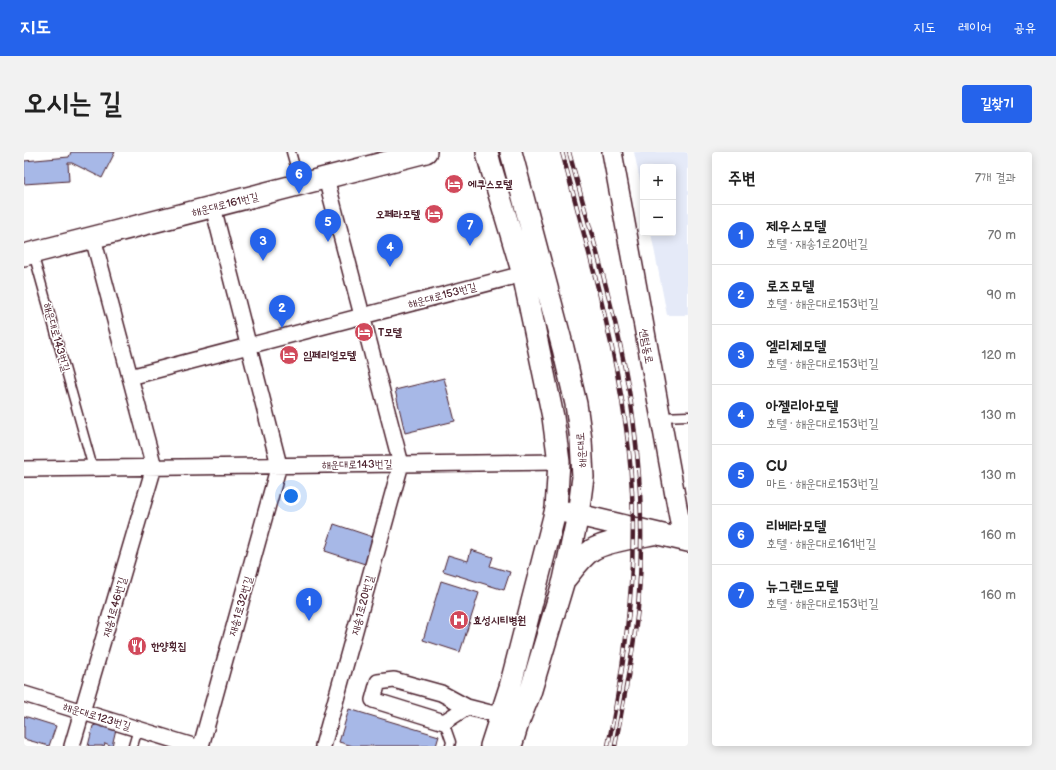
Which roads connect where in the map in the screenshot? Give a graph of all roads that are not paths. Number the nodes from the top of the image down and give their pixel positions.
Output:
1 (291, 152) edge
2 (426, 152) edge
3 (487, 152) edge
4 (511, 152) edge
5 (612, 152) edge
6 (326, 178) junction
7 (300, 184) junction
8 (213, 207) junction
9 (93, 238) junction
10 (28, 254) edge
11 (523, 274) junction
12 (362, 316) junction
13 (248, 346) junction
14 (130, 377) junction
15 (688, 416) edge
16 (661, 417) junction
17 (560, 462) junction
18 (401, 464) junction
19 (279, 465) junction
20 (154, 467) junction
21 (93, 468) junction
22 (24, 469) edge
23 (556, 509) junction
24 (578, 515) junction
25 (656, 533) junction
26 (557, 537) dead end
27 (686, 540) edge
28 (564, 580) junction
29 (536, 620) dead end
30 (24, 694) edge
31 (467, 707) junction
32 (83, 712) junction
33 (510, 718) junction
34 (444, 722) junction
35 (138, 729) junction
36 (72, 746) edge
37 (133, 746) edge
38 (194, 746) edge
39 (201, 746) edge
40 (323, 746) edge
41 (450, 746) edge
42 (491, 746) edge
43 (511, 746) edge

1 - 7 lane
2 - 6 main road, 해운대로161번길
3 - 11 main road, 해운대로
4 - 24 main road, 해운대로
5 - 16 street, 센텀동로
6 - 7 main road, 해운대로161번길
6 - 12 street
7 - 8 main road, 해운대로161번길
8 - 9 main road, 해운대로161번길
8 - 13 street
9 - 10 main road, 해운대로161번길
9 - 14 street
10 - 21 lane, 해운대로143번길
11 - 12 street, 해운대로153번길
11 - 17 main road, 해운대로
12 - 13 street, 해운대로153번길
12 - 18 street
13 - 14 street, 해운대로153번길
13 - 19 street
14 - 20 street
15 - 16 lane
16 - 27 street, 센텀동로
17 - 18 street, 해운대로143번길
17 - 23 main road, 해운대로
18 - 19 street, 해운대로143번길
18 - 40 street, 재송1로20번길
19 - 20 street, 해운대로143번길
19 - 39 street, 재송1로32번길
20 - 21 street, 해운대로143번길
20 - 32 street, 재송1로46번길
21 - 22 street, 해운대로143번길
23 - 24 main road
23 - 26 lane
23 - 33 main road, 해운대로
24 - 25 main road
24 - 28 main road, 해운대로
25 - 27 main road
25 - 28 main road
28 - 33 main road, 해운대로
29 - 33 lane
30 - 32 street, 해운대로123번길
31 - 33 street
31 - 34 street
31 - 34 street
32 - 35 street, 해운대로123번길
32 - 36 street, 재송1로46번길
33 - 42 main road, 해운대로
33 - 43 main road, 해운대로
34 - 41 lane
35 - 37 lane
35 - 38 street, 해운대로123번길

